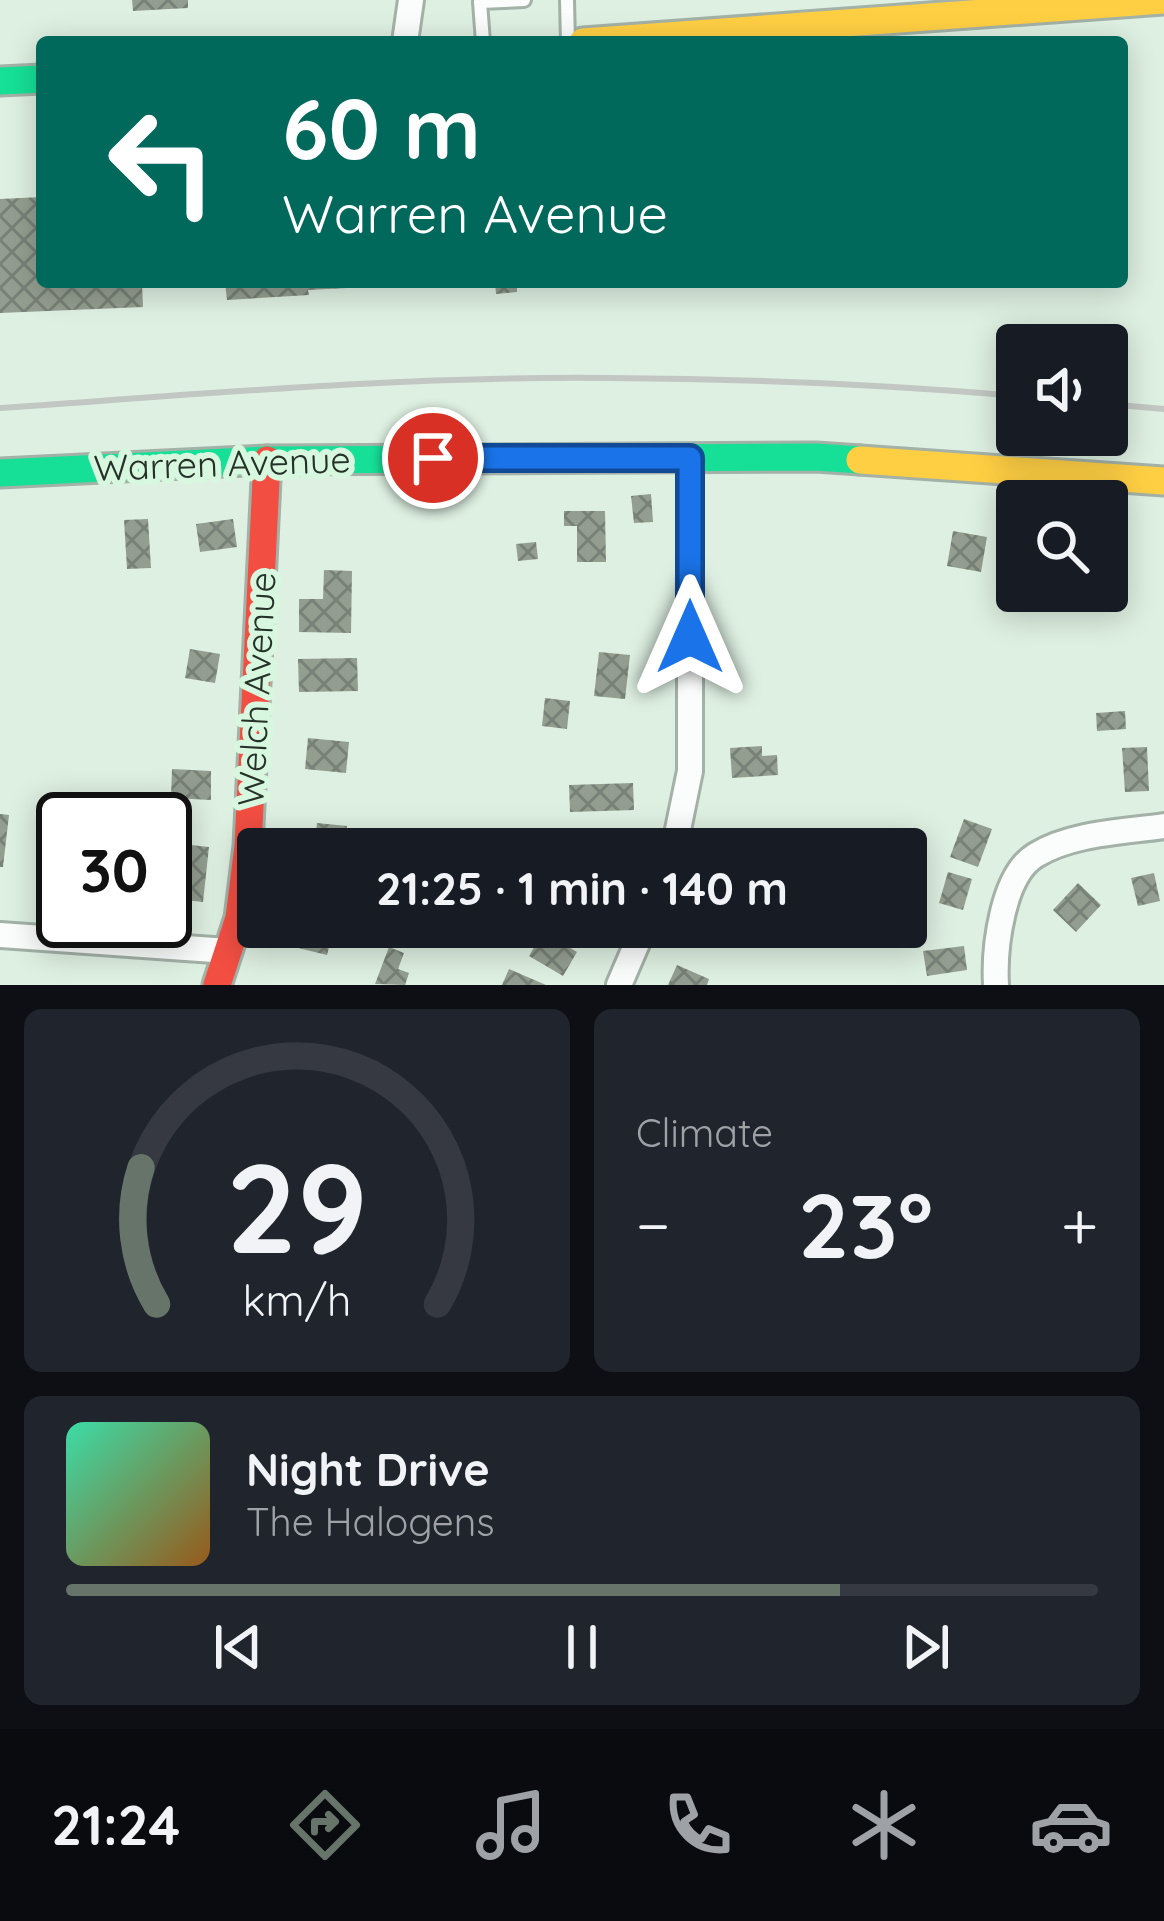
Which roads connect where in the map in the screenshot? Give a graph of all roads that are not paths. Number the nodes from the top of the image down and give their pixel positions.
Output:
1 (411, 0) edge
2 (524, 0) edge
3 (567, 0) edge
4 (1164, 0) edge
5 (406, 36) edge
6 (483, 36) edge
7 (568, 36) edge
8 (666, 36) edge
9 (36, 79) edge
10 (0, 81) edge
11 (690, 458) junction
12 (267, 460) junction
13 (0, 473) edge
14 (1164, 481) edge
15 (1164, 826) edge
16 (678, 828) edge
17 (0, 935) edge
18 (635, 948) edge
19 (228, 951) junction
20 (217, 985) edge
21 (619, 985) edge
22 (996, 985) edge

1 - 5 street
2 - 6 lane
3 - 7 lane
4 - 8 street
9 - 10 street
11 - 12 street, Warren Avenue
11 - 14 street, Warren Avenue
11 - 16 street
12 - 13 street, Warren Avenue
12 - 19 street, Welch Avenue
15 - 22 street
17 - 19 street
18 - 21 street
19 - 20 street, Welch Avenue

